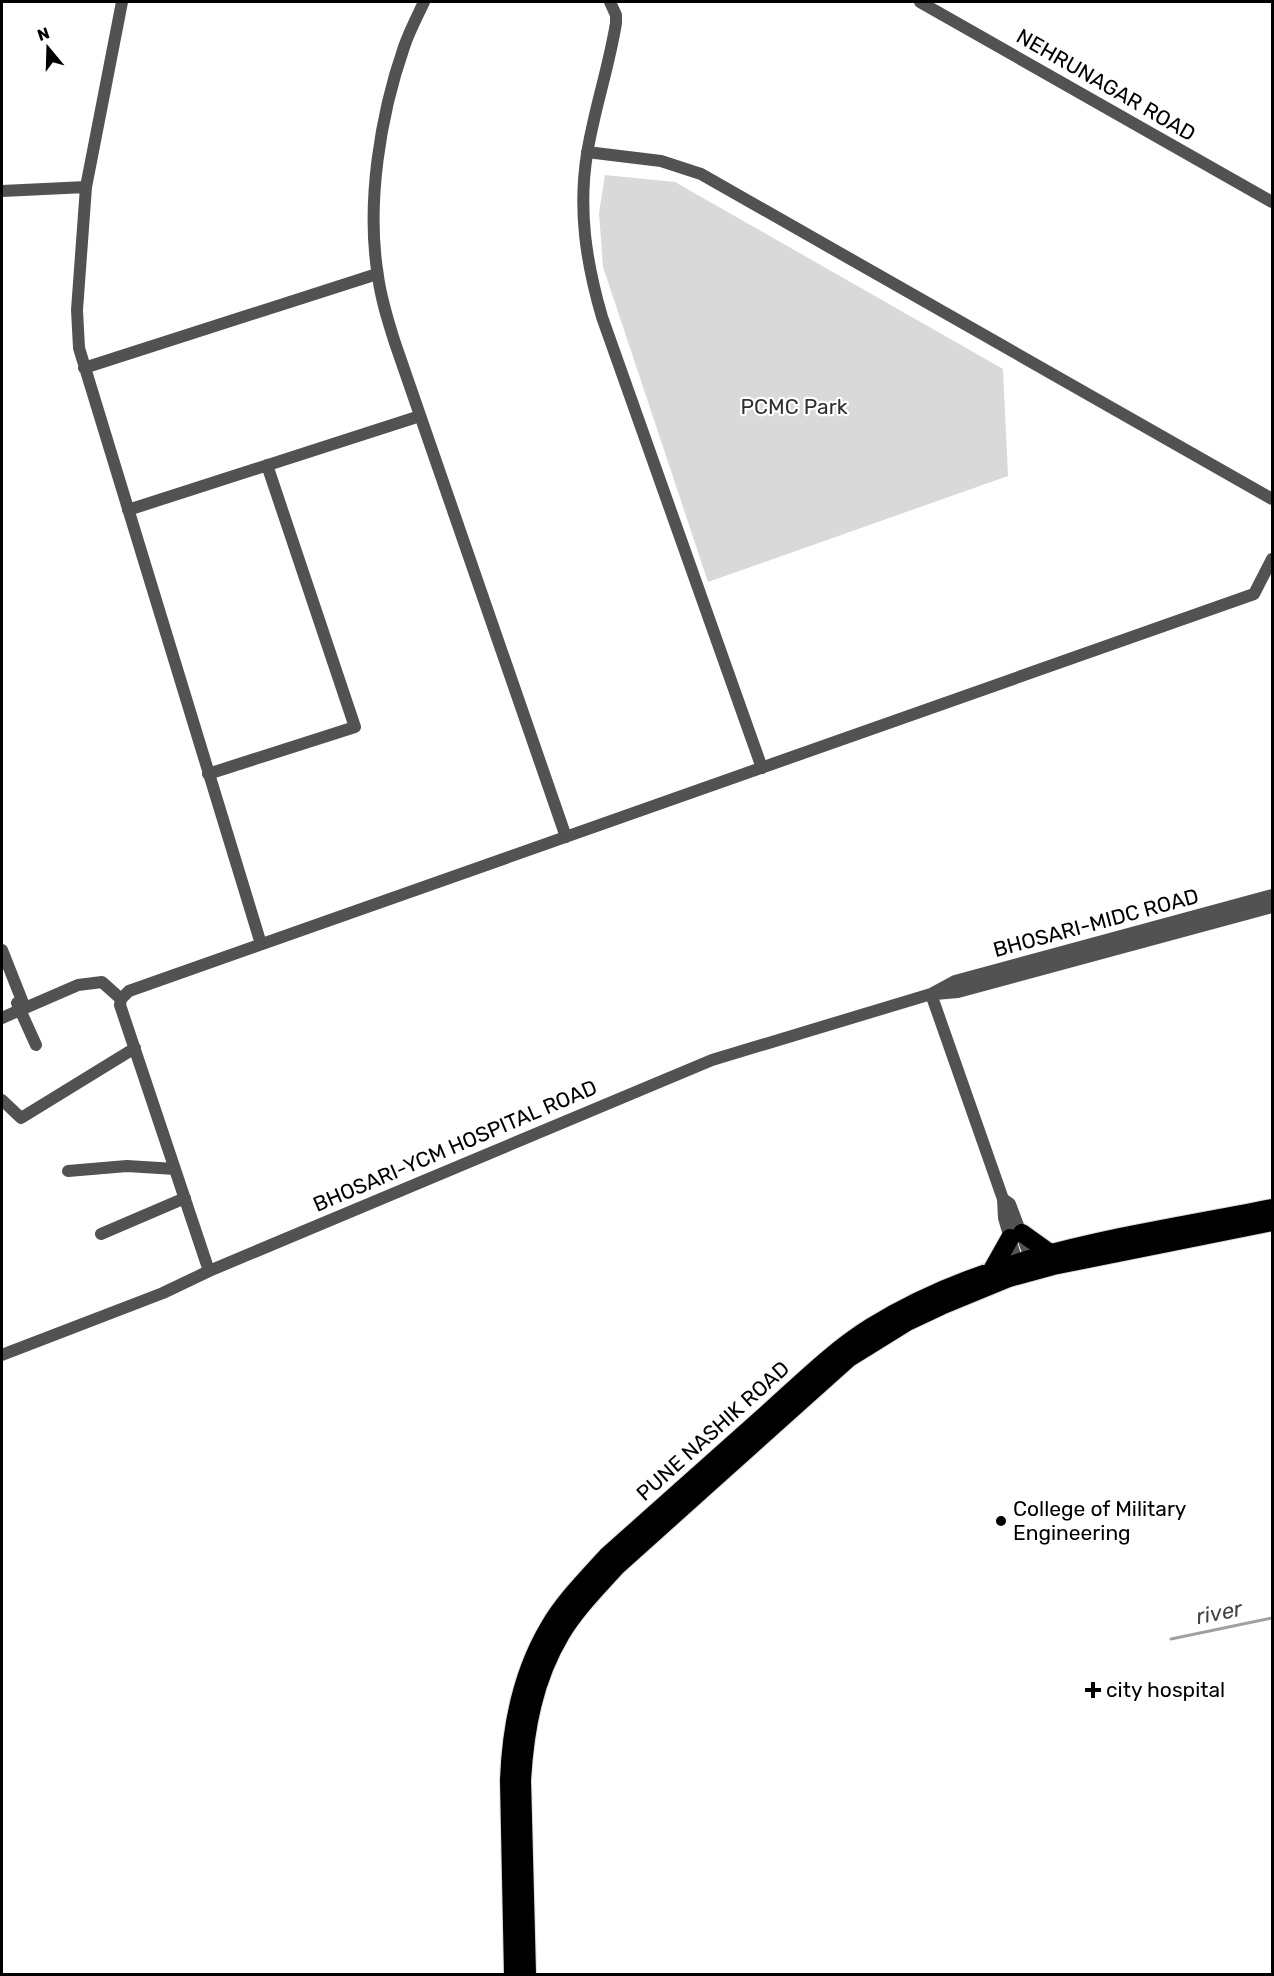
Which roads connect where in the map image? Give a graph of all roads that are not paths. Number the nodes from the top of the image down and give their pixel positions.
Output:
1 (122, 2) edge
2 (424, 2) edge
3 (610, 2) edge
4 (920, 2) edge
5 (587, 152) junction
6 (86, 187) junction
7 (2, 190) edge
8 (1272, 202) edge
9 (377, 274) junction
10 (84, 368) junction
11 (420, 416) junction
12 (267, 465) junction
13 (1272, 499) edge
14 (128, 510) junction
15 (1272, 559) edge
16 (762, 768) junction
17 (208, 774) junction
18 (566, 837) junction
19 (1272, 895) edge
20 (1272, 908) edge
21 (261, 944) junction
22 (2, 950) edge
23 (2, 969) edge
24 (931, 994) junction
25 (121, 999) junction
26 (22, 1009) junction
27 (2, 1018) edge
28 (39, 1044) dead end
29 (135, 1048) junction
30 (2, 1100) edge
31 (175, 1169) junction
32 (68, 1171) dead end
33 (185, 1198) junction
34 (1272, 1208) edge
35 (1272, 1222) edge
36 (101, 1234) dead end
37 (1016, 1235) junction
38 (1050, 1253) junction
39 (1026, 1267) junction
40 (992, 1270) junction
41 (209, 1271) junction
42 (2, 1354) edge
43 (513, 1974) edge
44 (526, 1974) edge

1 - 6 street
2 - 9 street
3 - 5 street
4 - 8 street, NEHRUNAGAR ROAD
5 - 13 street
5 - 16 street
6 - 7 street
6 - 10 street
9 - 10 street
9 - 11 street
10 - 14 street
11 - 12 street
11 - 18 street
12 - 14 street
12 - 17 street
14 - 17 street
15 - 16 street
16 - 18 street
17 - 21 street
18 - 21 street
19 - 24 street, BHOSARI-MIDC ROAD
20 - 24 street, BHOSARI-MIDC ROAD
21 - 25 street
22 - 26 street
23 - 26 street
24 - 37 street
24 - 41 street, BHOSARI-YCM HOSPITAL ROAD
25 - 26 street
25 - 29 street
26 - 27 street
26 - 28 street
29 - 30 street
29 - 31 street
31 - 32 street
31 - 33 street
33 - 36 street
33 - 41 street
34 - 38 highway, PUNE NASHIK ROAD
35 - 39 highway, PUNE NASHIK ROAD
37 - 38 highway
37 - 39 street
37 - 40 highway
38 - 39 highway, PUNE NASHIK ROAD
39 - 40 highway, PUNE NASHIK ROAD
39 - 44 highway, PUNE NASHIK ROAD
40 - 43 highway, PUNE NASHIK ROAD
41 - 42 street, BHOSARI-YCM HOSPITAL ROAD

